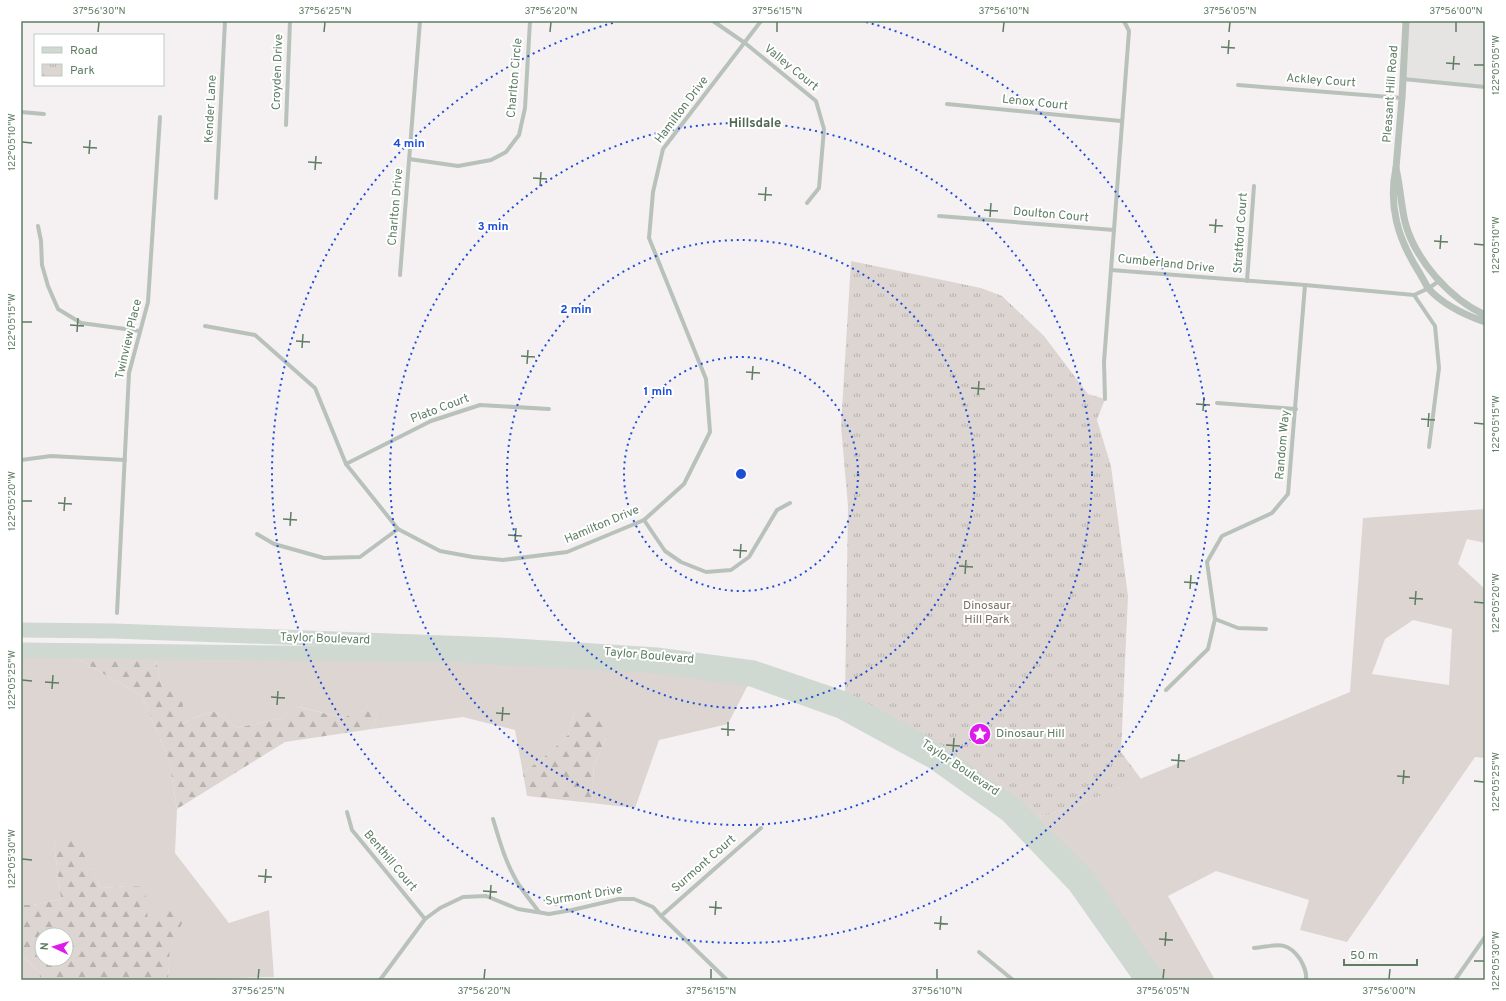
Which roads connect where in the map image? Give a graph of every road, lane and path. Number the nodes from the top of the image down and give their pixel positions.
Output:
1 (225, 21) edge
2 (290, 21) edge
3 (420, 21) edge
4 (530, 21) edge
5 (713, 21) edge
6 (761, 21) edge
7 (1124, 21) edge
8 (1406, 21) edge
9 (745, 43) junction
10 (1403, 79) junction
11 (1238, 85) dead end
12 (1485, 87) edge
13 (1402, 98) junction
14 (946, 104) dead end
15 (21, 112) edge
16 (44, 114) dead end
17 (160, 117) dead end
18 (1121, 121) junction
19 (286, 124) dead end
20 (410, 159) junction
21 (1396, 168) junction
22 (1254, 186) dead end
23 (216, 198) dead end
24 (807, 203) dead end
25 (939, 216) dead end
26 (38, 226) dead end
27 (1114, 230) junction
28 (1111, 270) junction
29 (400, 275) dead end
30 (1247, 281) junction
31 (1439, 281) junction
32 (1304, 285) junction
33 (1429, 288) junction
34 (1414, 295) junction
35 (1485, 315) edge
36 (1485, 322) edge
37 (205, 326) dead end
38 (140, 332) junction
39 (1105, 399) dead end
40 (1217, 403) dead end
41 (1296, 408) junction
42 (549, 409) dead end
43 (1429, 447) dead end
44 (21, 460) edge
45 (125, 460) junction
46 (346, 464) junction
47 (790, 503) dead end
48 (644, 520) junction
49 (398, 529) junction
50 (257, 534) dead end
51 (117, 613) dead end
52 (1215, 619) junction
53 (1266, 629) dead end
54 (21, 630) edge
55 (21, 650) edge
56 (1166, 690) dead end
57 (346, 812) dead end
58 (494, 819) dead end
59 (761, 828) dead end
60 (539, 912) junction
61 (660, 916) junction
62 (425, 919) junction
63 (1485, 937) edge
64 (1254, 948) dead end
65 (979, 952) dead end
66 (380, 980) edge
67 (727, 980) edge
68 (1014, 980) edge
69 (1142, 980) edge
70 (1155, 980) edge
71 (1306, 980) edge
72 (1455, 980) edge

1 - 23 street, Kender Lane
2 - 19 street, Croyden Drive
3 - 20 street, Charlton Drive
4 - 20 street, Charlton Circle
5 - 9 street, Valley Court
6 - 9 street, Hamilton Drive
7 - 18 street, Cumberland Drive
8 - 10 street, Pleasant Hill Road
9 - 24 street, Valley Court
9 - 48 street, Hamilton Drive
10 - 12 street
10 - 13 street, Pleasant Hill Road
11 - 13 street, Ackley Court
13 - 21 street, Pleasant Hill Road
14 - 18 street, Lenox Court
15 - 16 street
17 - 38 street, Twinview Place
18 - 27 street, Cumberland Drive
20 - 29 street, Charlton Drive
21 - 31 street, Pleasant Hill Road
21 - 33 street, Pleasant Hill Road
22 - 30 street, Stratford Court
25 - 27 street, Doulton Court
26 - 38 street
27 - 28 street, Cumberland Drive
28 - 30 street, Cumberland Drive
28 - 39 street
30 - 32 street, Cumberland Drive
31 - 33 street
31 - 35 street, Pleasant Hill Road
32 - 34 street, Cumberland Drive
32 - 41 street, Random Way
33 - 34 street
33 - 36 street, Pleasant Hill Road
34 - 43 street
37 - 46 street, Hamilton Drive
38 - 45 street, Twinview Place
40 - 41 street
41 - 52 street, Random Way
42 - 46 street, Plato Court
44 - 45 street
45 - 51 street, Twinview Place
46 - 49 street, Hamilton Drive
47 - 48 street
48 - 49 street, Hamilton Drive
49 - 50 street
52 - 53 street
52 - 56 street, Random Way
54 - 70 main road, Taylor Boulevard
55 - 69 main road, Taylor Boulevard
57 - 62 street, Benthill Court
58 - 60 street
59 - 61 street, Surmont Court
60 - 61 street, Surmont Drive
60 - 62 street, Surmont Drive
61 - 67 street, Surmont Drive
62 - 66 street, Surmont Drive
63 - 72 street
64 - 71 street
65 - 68 street

